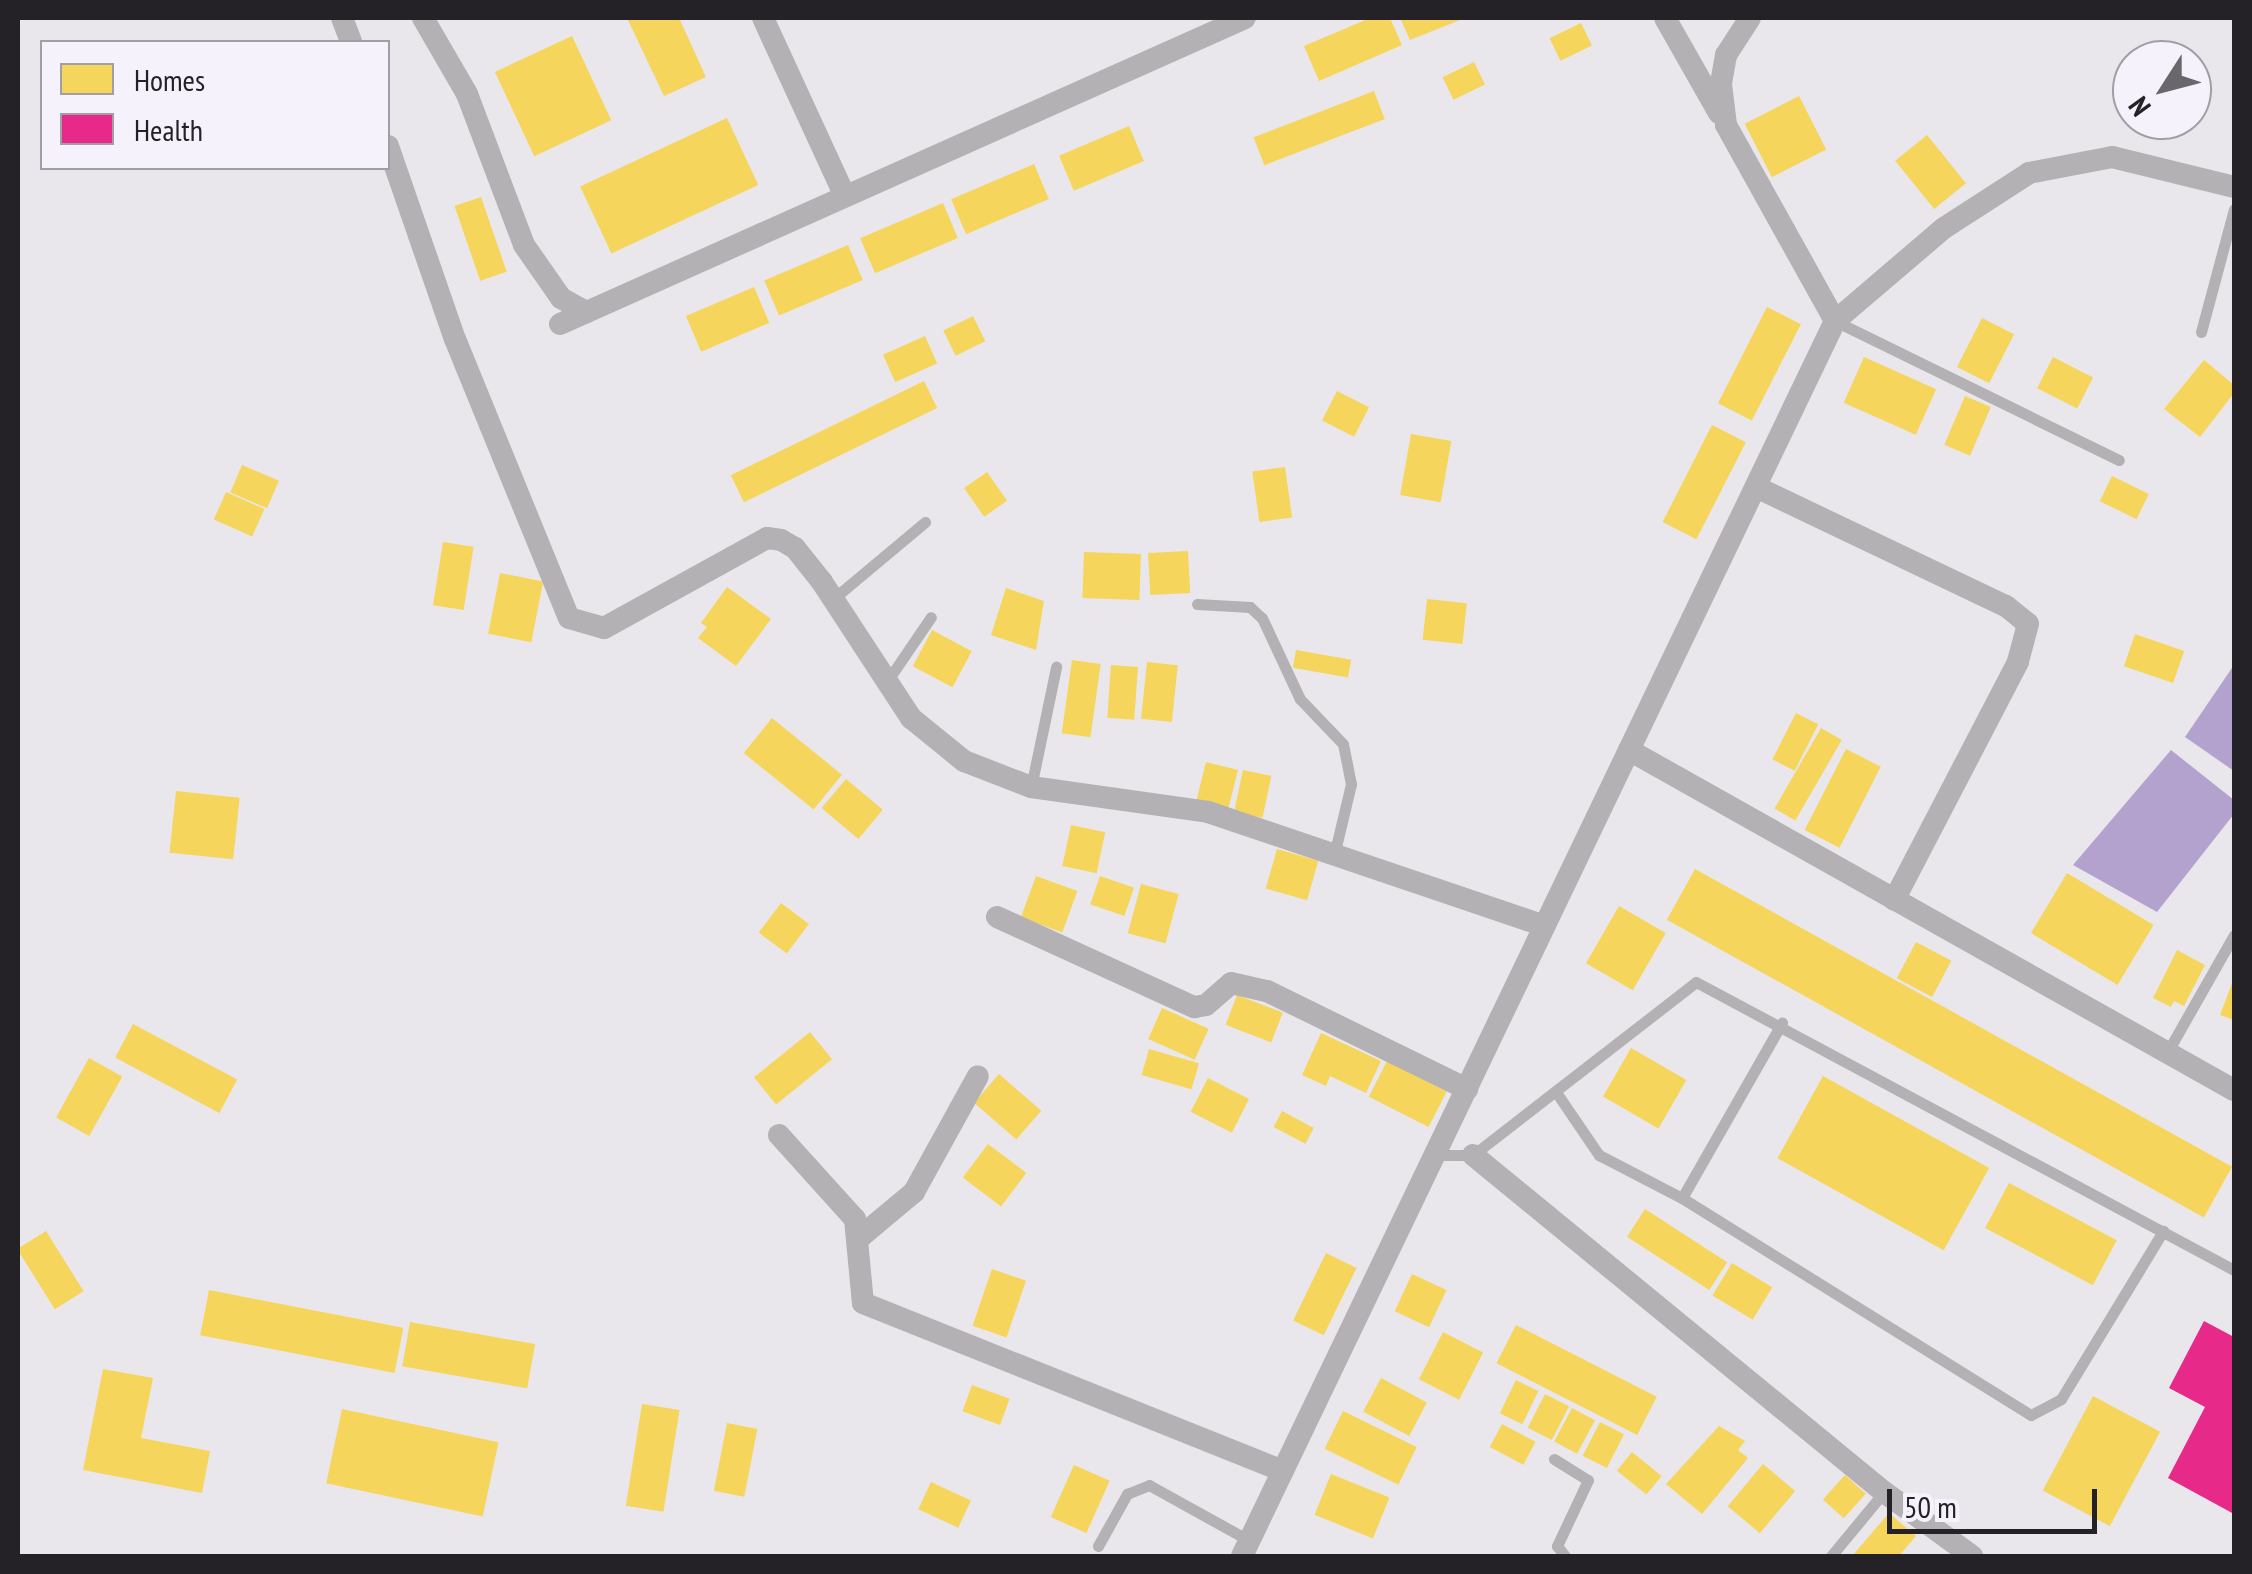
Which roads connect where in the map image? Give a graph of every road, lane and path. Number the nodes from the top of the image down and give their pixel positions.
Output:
1 (423, 18) edge
2 (763, 18) edge
3 (1245, 18) edge
4 (1666, 18) edge
5 (1750, 18) edge
6 (1726, 124) junction
7 (390, 152) edge
8 (2234, 186) edge
9 (845, 196) junction
10 (2234, 209) edge
11 (586, 312) junction
12 (1835, 321) junction
13 (560, 324) dead end
14 (2201, 332) dead end
15 (2119, 460) dead end
16 (1756, 488) junction
17 (925, 522) dead end
18 (833, 599) junction
19 (1197, 604) dead end
20 (931, 617) dead end
21 (1056, 666) dead end
22 (888, 680) junction
23 (1629, 750) junction
24 (1032, 787) junction
25 (1336, 851) junction
26 (1894, 900) junction
27 (997, 917) dead end
28 (1544, 926) junction
29 (2234, 935) edge
30 (1782, 1023) junction
31 (2168, 1052) junction
32 (978, 1076) dead end
33 (1466, 1089) junction
34 (2234, 1090) edge
35 (1558, 1095) junction
36 (779, 1135) dead end
37 (1435, 1155) junction
38 (1473, 1155) junction
39 (1682, 1198) junction
40 (2163, 1231) junction
41 (859, 1238) junction
42 (2234, 1270) edge
43 (1554, 1459) dead end
44 (1284, 1471) junction
45 (1884, 1492) junction
46 (1098, 1546) dead end
47 (1246, 1549) edge
48 (1565, 1556) edge
49 (1831, 1556) edge
50 (1972, 1556) edge

1 - 11 street
2 - 9 street
3 - 9 street
4 - 6 street
5 - 6 street
6 - 12 street
7 - 18 street
8 - 12 street
9 - 11 street
10 - 14 lane
11 - 13 street
12 - 15 lane
12 - 16 street
16 - 23 street
16 - 26 street
17 - 18 lane
18 - 22 street
19 - 25 lane
20 - 22 lane
21 - 24 lane
22 - 24 street
23 - 26 street
23 - 28 street
24 - 25 street
25 - 28 street
26 - 31 street
27 - 33 street
28 - 33 street
29 - 31 lane
30 - 35 lane
30 - 39 lane
30 - 40 lane
31 - 34 street
32 - 41 street
33 - 37 street
35 - 38 lane
35 - 39 lane
36 - 41 street
37 - 38 lane
37 - 44 street
38 - 45 street
39 - 40 lane
40 - 42 lane
41 - 44 street
43 - 48 lane
44 - 47 street
45 - 49 lane
45 - 50 street
46 - 47 lane

